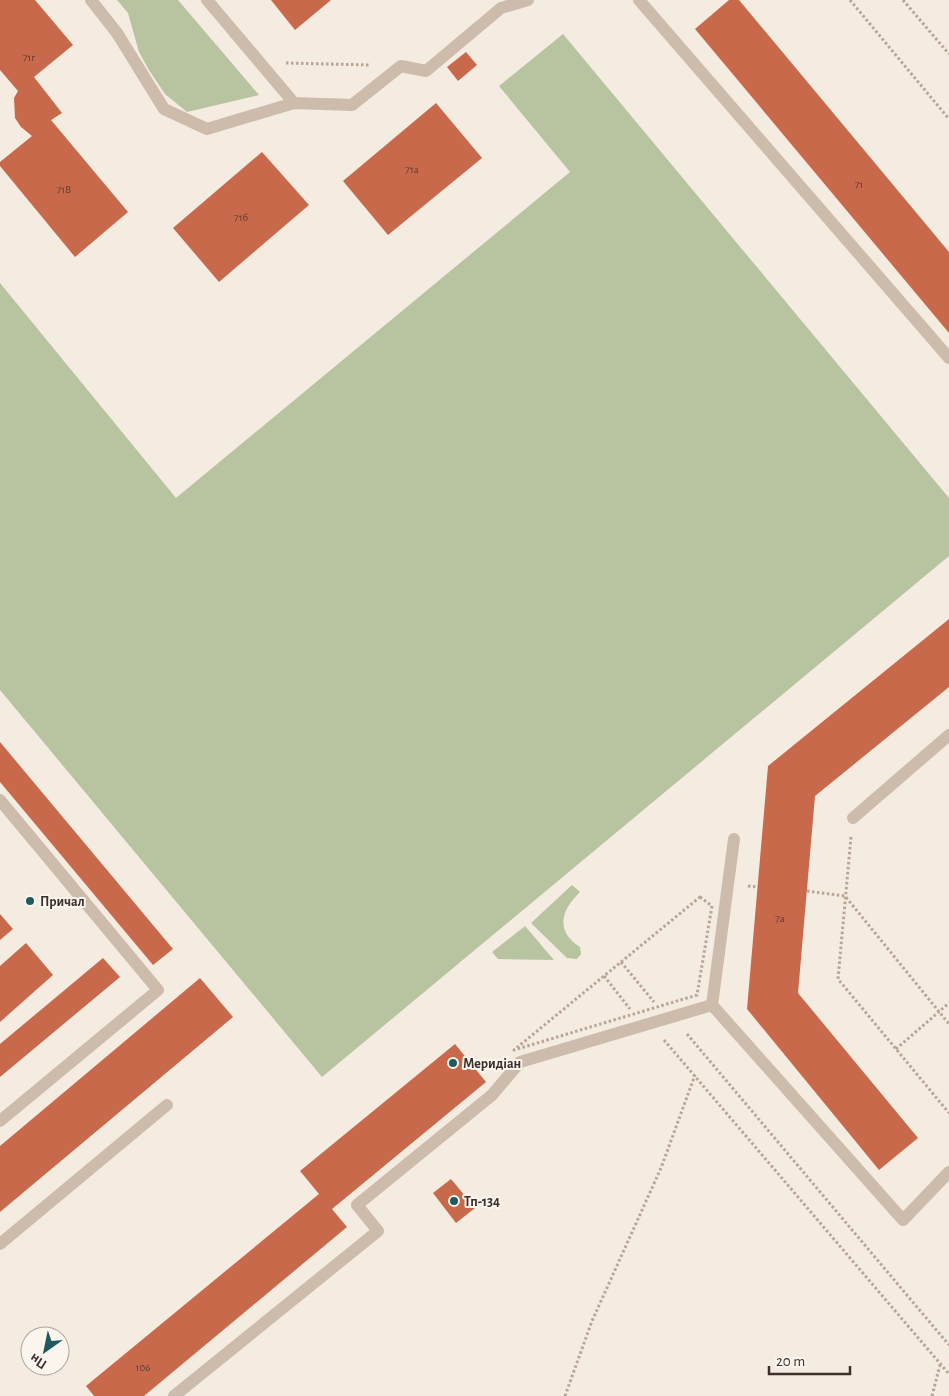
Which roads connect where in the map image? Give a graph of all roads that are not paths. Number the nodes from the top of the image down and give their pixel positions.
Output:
1 (90, 0) edge
2 (207, 0) edge
3 (528, 0) edge
4 (640, 0) edge
5 (294, 103) junction
6 (949, 358) edge
7 (949, 735) edge
8 (0, 800) edge
9 (853, 818) road end
10 (734, 839) dead end
11 (712, 1005) junction
12 (167, 1105) dead end
13 (0, 1121) edge
14 (948, 1176) edge
15 (0, 1244) edge
16 (174, 1396) edge

1 - 5 lane
2 - 5 lane
3 - 5 lane
4 - 6 lane
7 - 9 lane
8 - 13 lane
10 - 11 lane
11 - 14 lane
11 - 16 lane
12 - 15 lane

